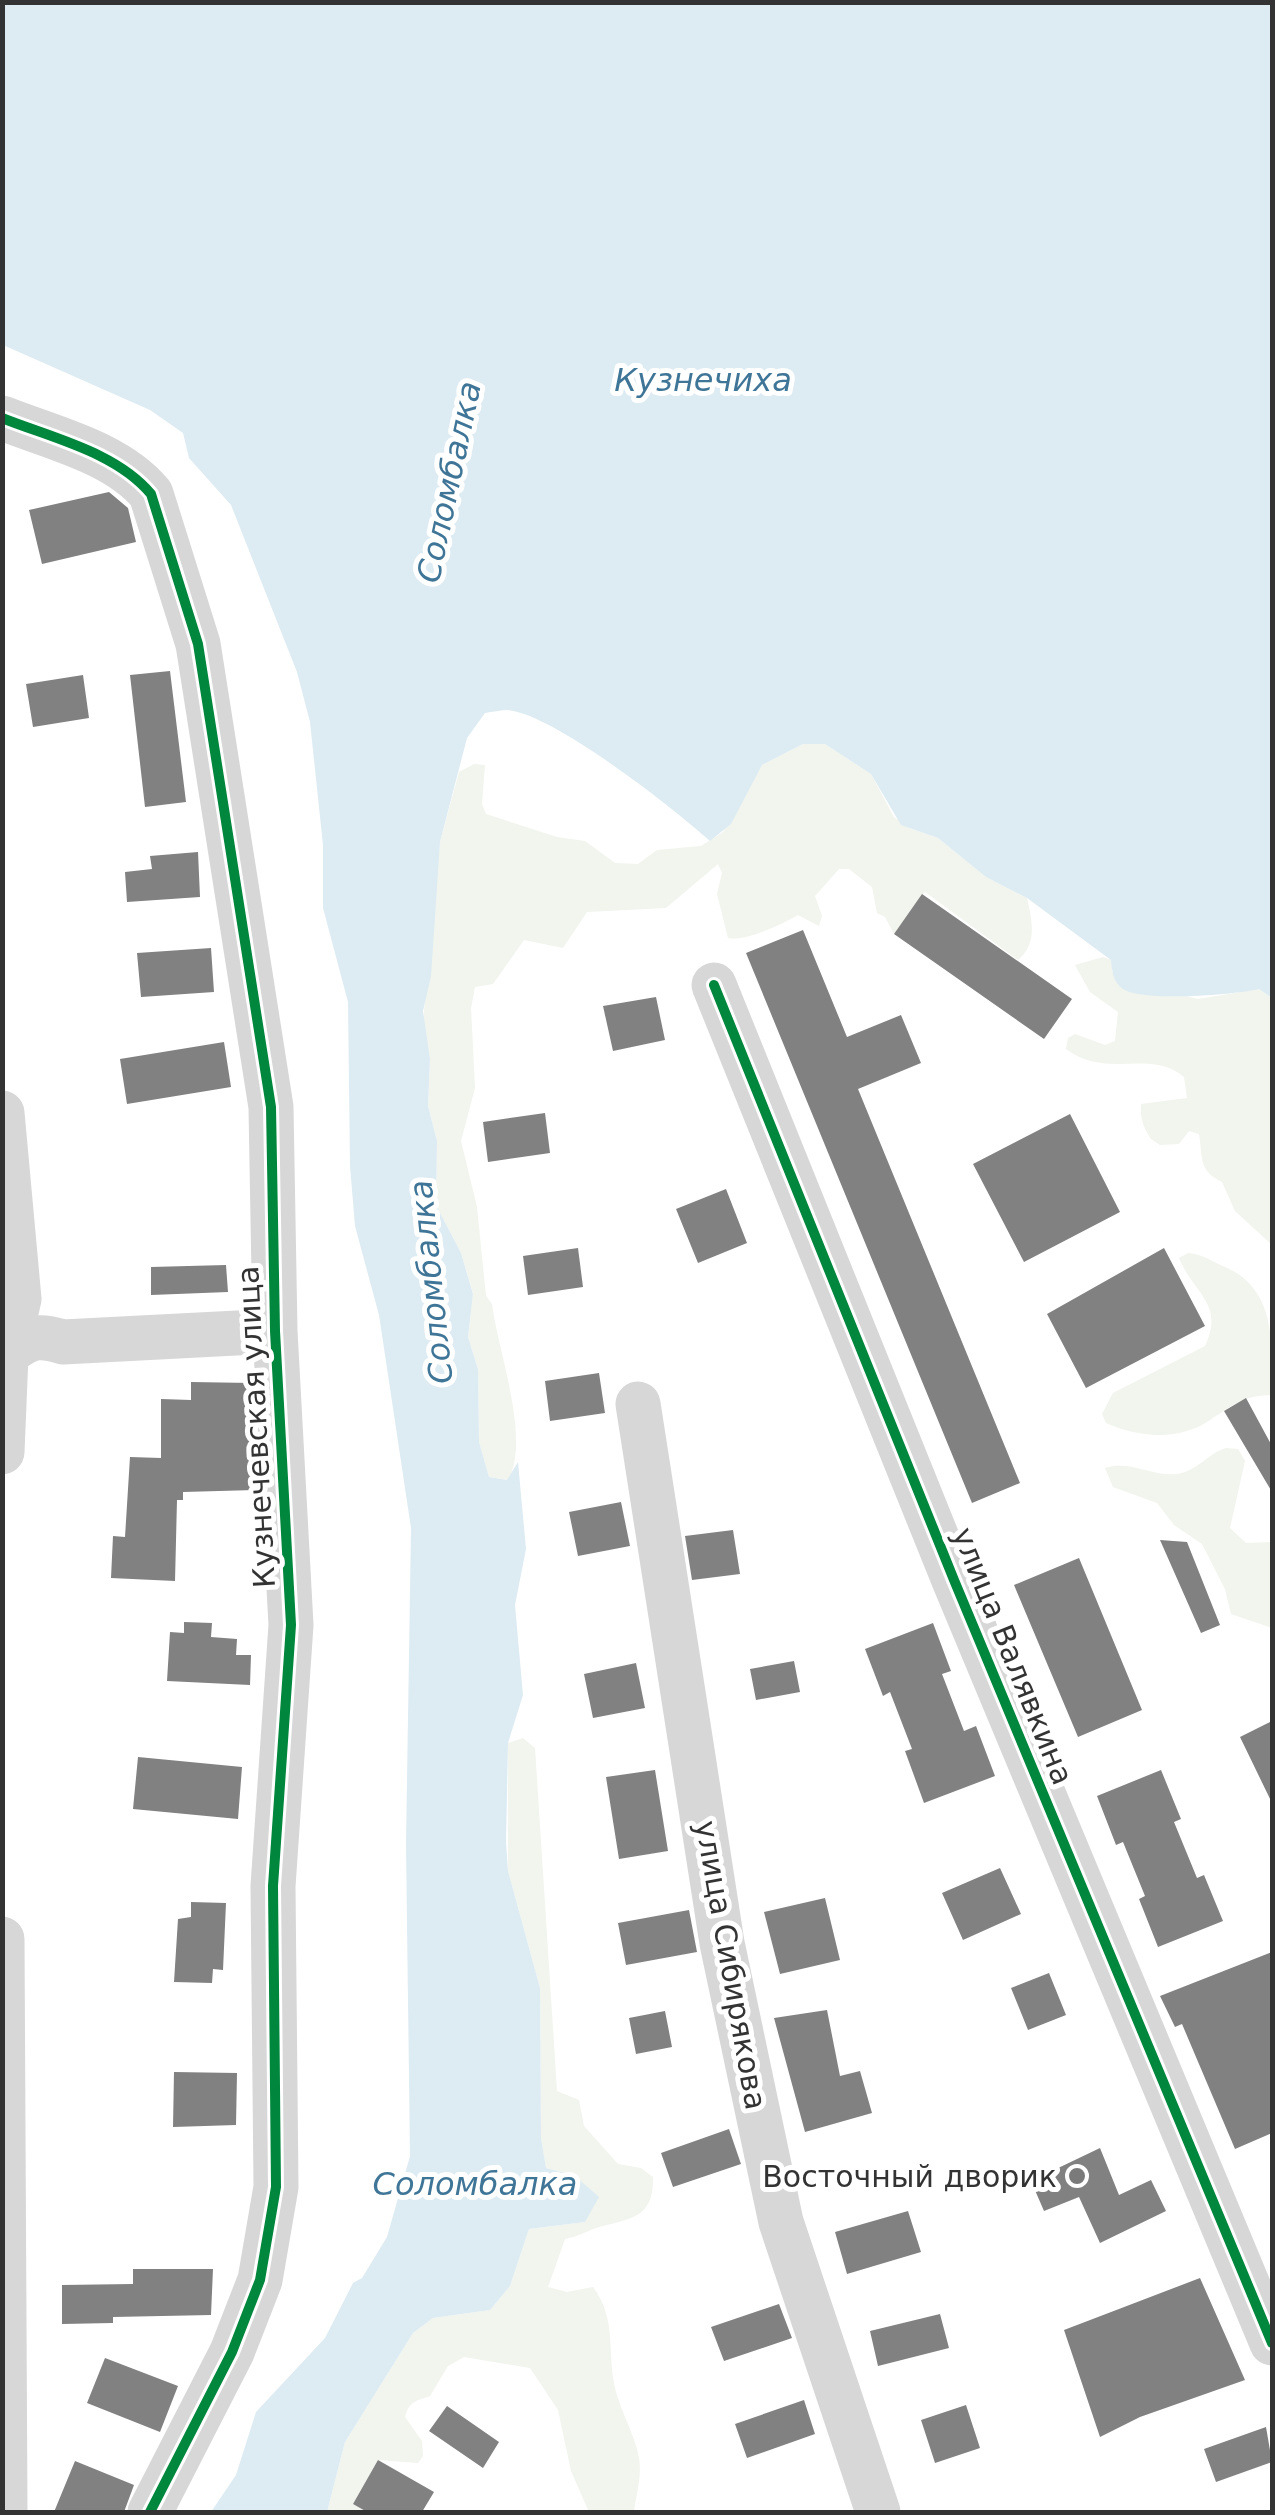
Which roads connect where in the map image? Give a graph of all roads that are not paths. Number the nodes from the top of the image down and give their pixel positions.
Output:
1 (2, 418) edge
2 (714, 986) dead end
3 (2, 1113) edge
4 (275, 1331) junction
5 (4, 1355) edge
6 (638, 1404) dead end
7 (2, 1452) edge
8 (2, 1939) edge
9 (1272, 2343) edge
10 (4, 2512) edge
11 (150, 2512) edge
12 (878, 2512) edge

1 - 4 street, Кузнечевская улица
2 - 9 street, улица Валявкина
3 - 5 street
4 - 5 street
4 - 11 street, Кузнечевская улица
5 - 7 street
6 - 12 street, улица Сибирякова
8 - 10 street

